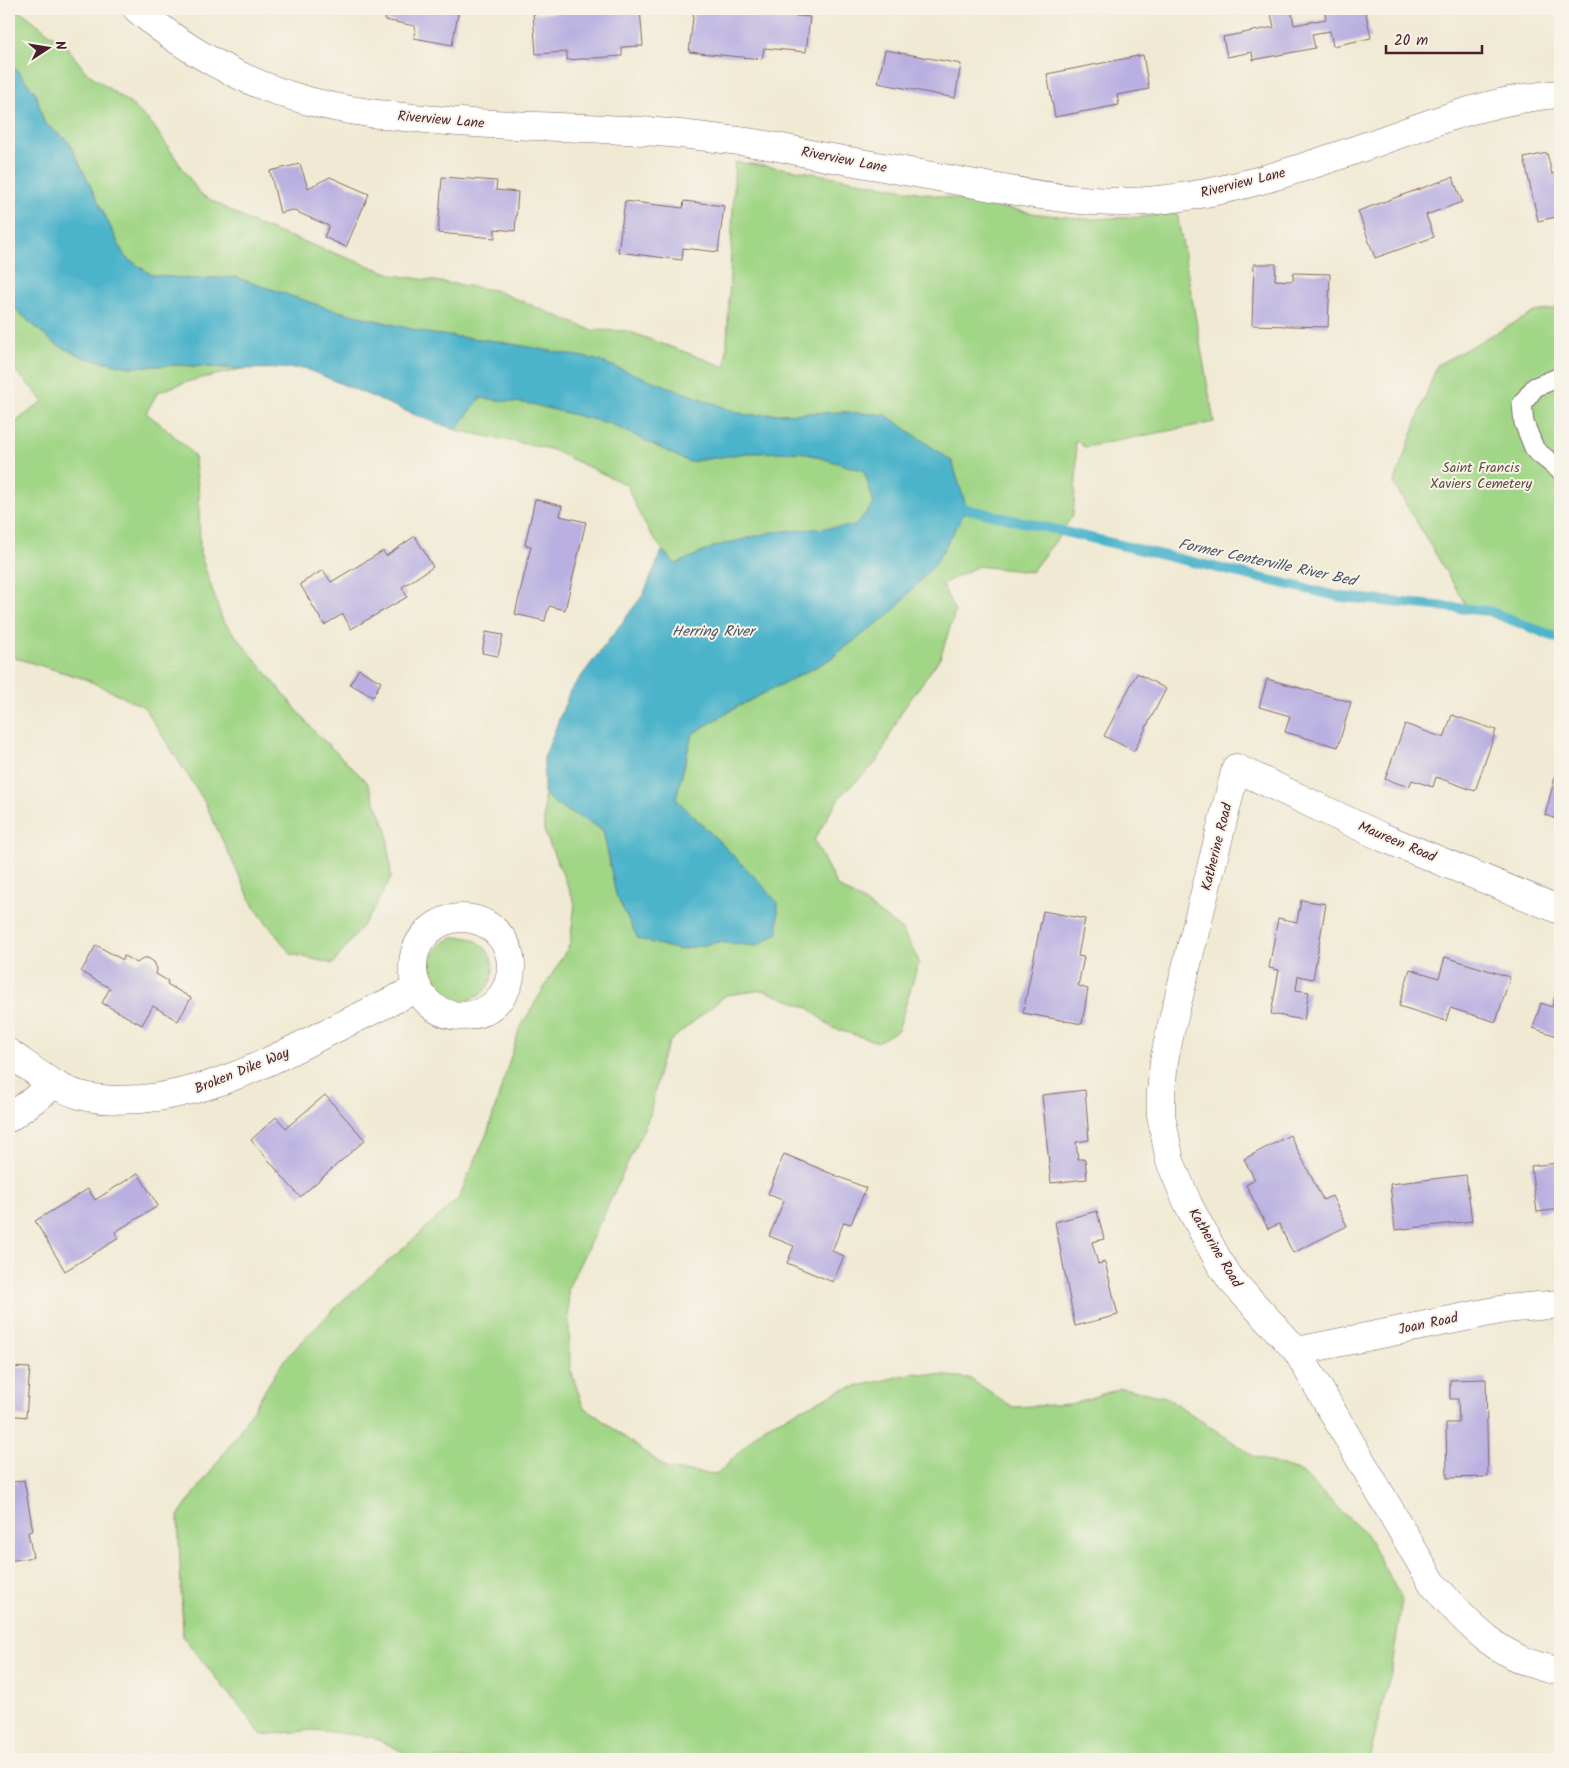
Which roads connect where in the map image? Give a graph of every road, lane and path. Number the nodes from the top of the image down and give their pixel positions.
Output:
1 (138, 9) edge
2 (1560, 94) edge
3 (1560, 377) edge
4 (1560, 470) edge
5 (1236, 768) joint
6 (1560, 910) edge
7 (418, 988) dead end
8 (9, 1053) edge
9 (54, 1085) junction
10 (9, 1118) edge
11 (1560, 1304) edge
12 (1298, 1351) junction
13 (1560, 1671) edge

1 - 2 street, Riverview Lane
3 - 4 lane
5 - 6 street, Maureen Road
5 - 12 street, Katherine Road
7 - 9 street, Broken Dike Way
8 - 9 street, Broken Dike Way
9 - 10 street
11 - 12 street, Joan Road
12 - 13 street, Katherine Road

